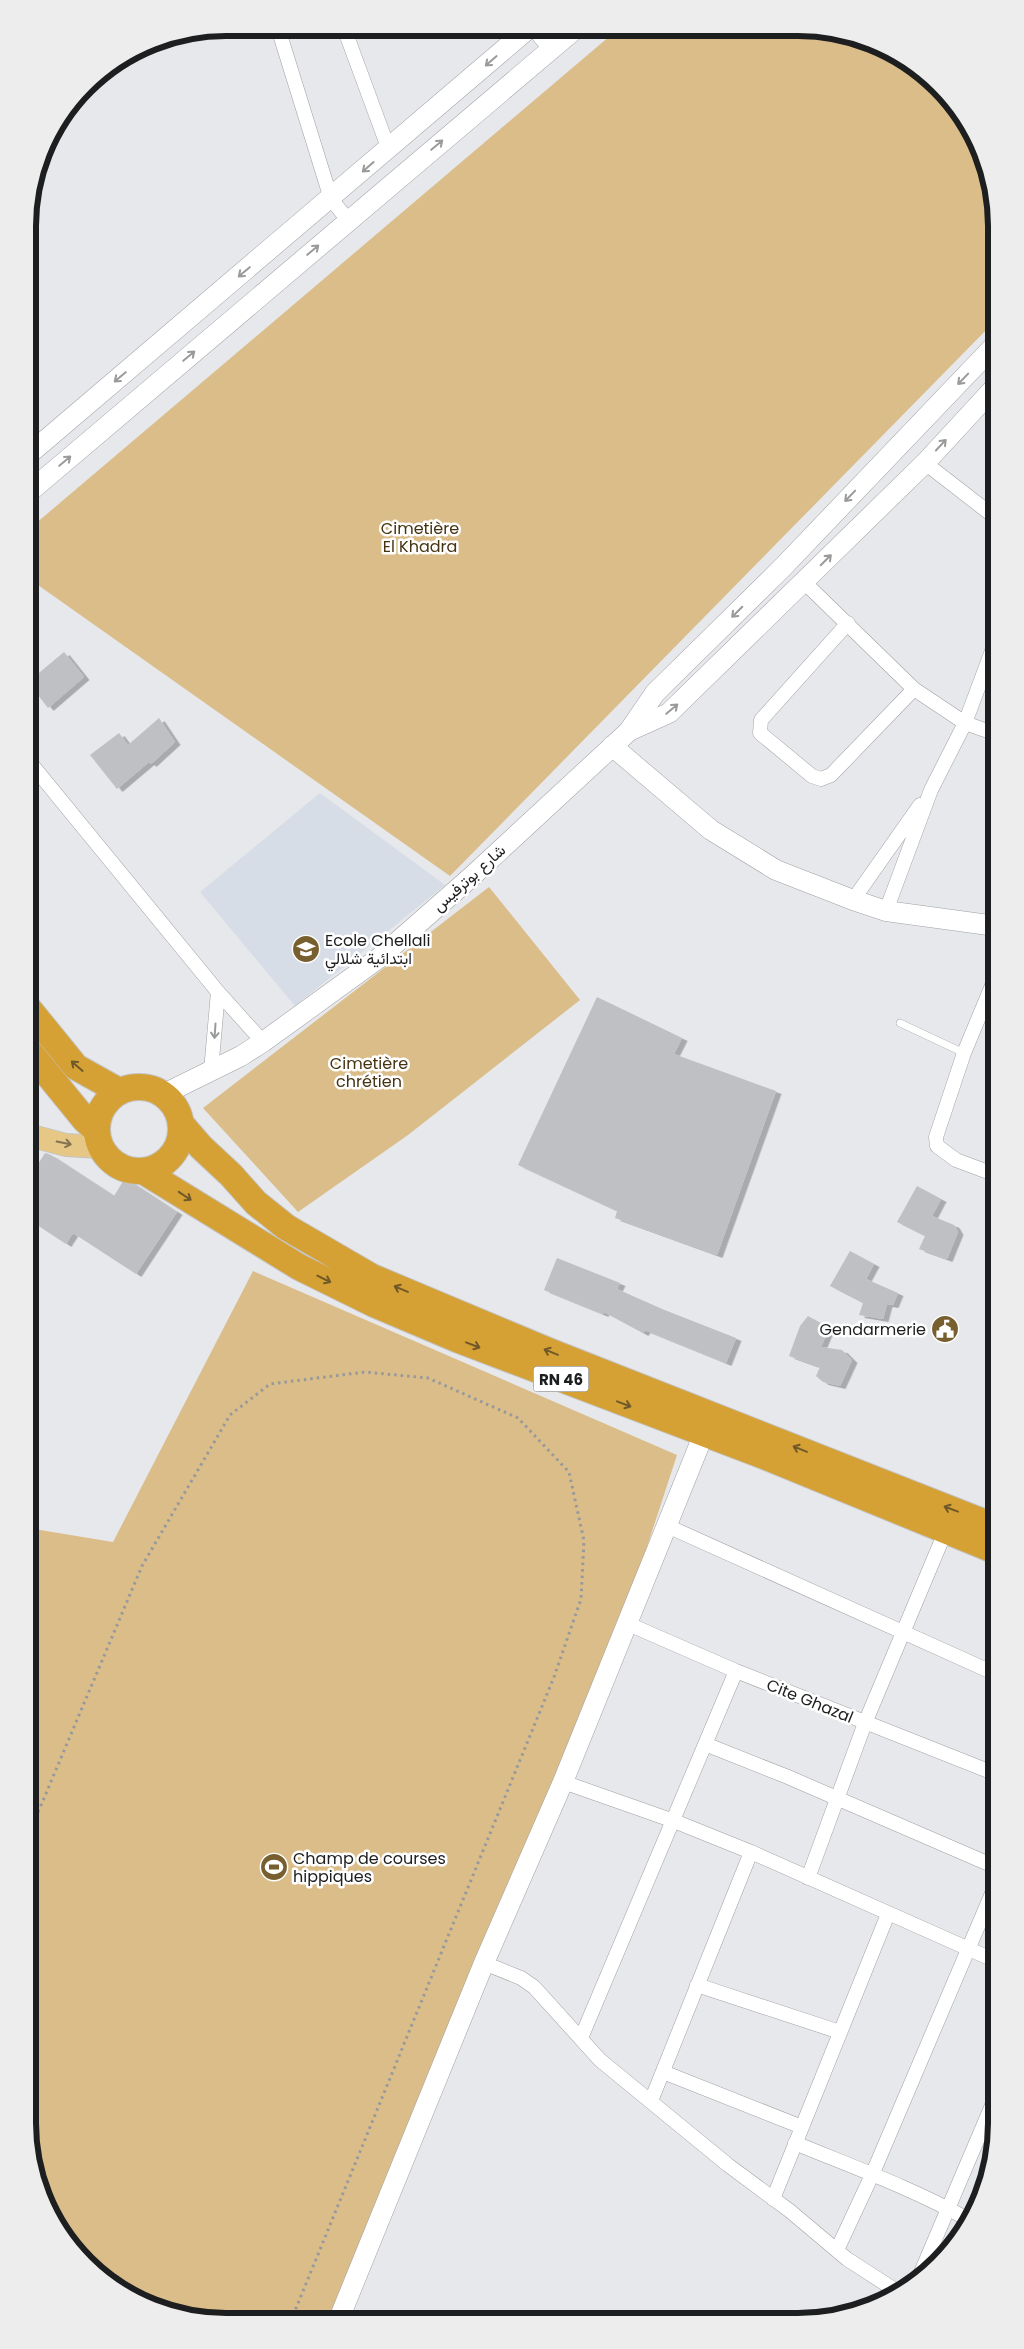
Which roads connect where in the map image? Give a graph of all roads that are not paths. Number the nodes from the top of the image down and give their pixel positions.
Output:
1 (280, 36) edge
2 (347, 36) edge
3 (520, 36) edge
4 (539, 36) edge
5 (567, 36) edge
6 (550, 50) junction
7 (388, 150) junction
8 (331, 199) junction
9 (348, 220) junction
10 (988, 352) edge
11 (988, 395) edge
12 (36, 448) edge
13 (925, 463) junction
14 (36, 486) edge
15 (988, 512) edge
16 (804, 582) junction
17 (848, 623) junction
18 (988, 661) edge
19 (914, 689) junction
20 (965, 723) junction
21 (629, 731) junction
22 (988, 731) edge
23 (612, 746) junction
24 (36, 770) edge
25 (932, 790) junction
26 (852, 900) junction
27 (886, 910) junction
28 (988, 925) edge
29 (218, 992) junction
30 (988, 995) edge
31 (36, 1018) edge
32 (900, 1023) dead end
33 (263, 1042) junction
34 (964, 1053) junction
35 (36, 1060) edge
36 (212, 1071) junction
37 (119, 1091) junction
38 (164, 1094) junction
39 (182, 1124) junction
40 (36, 1137) edge
41 (98, 1138) junction
42 (143, 1171) junction
43 (988, 1172) edge
44 (706, 1423) junction
45 (988, 1524) edge
46 (665, 1526) junction
47 (946, 1530) junction
48 (988, 1548) edge
49 (626, 1623) junction
50 (903, 1634) junction
51 (736, 1671) junction
52 (988, 1671) edge
53 (865, 1723) junction
54 (705, 1744) junction
55 (988, 1771) edge
56 (563, 1782) junction
57 (837, 1799) junction
58 (674, 1821) junction
59 (751, 1852) junction
60 (988, 1865) edge
61 (808, 1878) junction
62 (988, 1904) edge
63 (888, 1914) junction
64 (969, 1950) junction
65 (988, 1958) edge
66 (484, 1963) junction
67 (697, 1986) junction
68 (840, 2032) junction
69 (581, 2038) junction
70 (663, 2072) junction
71 (651, 2101) junction
72 (988, 2115) edge
73 (802, 2127) junction
74 (795, 2143) junction
75 (872, 2175) junction
76 (773, 2199) junction
77 (948, 2209) junction
78 (963, 2217) edge
79 (837, 2250) junction
80 (925, 2264) edge
81 (892, 2288) edge
82 (341, 2313) edge

1 - 8 street
2 - 7 street
3 -> 7 street
4 - 6 street
5 - 6 street
9 -> 6 street
7 -> 8 street
8 - 9 street
8 -> 12 street
14 -> 9 street
10 -> 21 street
13 -> 11 street
13 - 15 street
16 -> 13 street
16 - 17 street
21 -> 16 street
17 - 19 street
17 - 19 street
18 - 20 street
19 - 20 street
20 - 22 street
20 - 25 street
21 - 23 street, شارع بوترفيس
23 - 26 street
23 - 33 street, شارع بوترفيس
24 - 29 street
25 - 26 street
25 - 27 street
26 - 27 street
27 - 28 street
29 - 33 street
29 -> 36 street
30 - 34 street
37 -> 31 highway
32 - 34 lane
33 - 36 street, شارع بوترفيس
34 - 43 street
35 - 41 highway
36 - 38 street, شارع بوترفيس
37 - 38 highway
37 - 41 highway
38 - 39 highway
39 - 42 highway
44 -> 39 highway, RN 46
40 -> 41 main road
41 - 42 highway
42 -> 44 highway, RN 46
45 -> 44 highway, RN 46
44 - 46 street
44 - 47 highway, RN 46
46 - 49 street
46 - 50 street
47 - 48 highway, RN 46
47 - 50 street
49 - 51 street, Cite Ghazal
49 - 56 street
50 - 52 street
50 - 53 street
51 - 53 street, Cite Ghazal
51 - 54 street
53 - 55 street, Cite Ghazal
53 - 57 street
54 - 57 street
54 - 58 street
56 - 58 street
56 - 66 street
57 - 60 street
57 - 61 street
58 - 59 street
58 - 69 street
59 - 61 street
59 - 67 street
61 - 63 street
62 - 64 street
63 - 64 street
63 - 68 street
64 - 65 street
64 - 75 street
66 - 69 street
66 - 82 street
67 - 68 street
67 - 70 street
68 - 73 street
69 - 71 street
70 - 71 street
70 - 73 street
71 - 76 street
72 - 77 street
73 - 74 street
74 - 75 street
74 - 76 street
75 - 77 street
75 - 79 street
76 - 79 street
77 - 78 street
77 - 80 street
79 - 81 street

